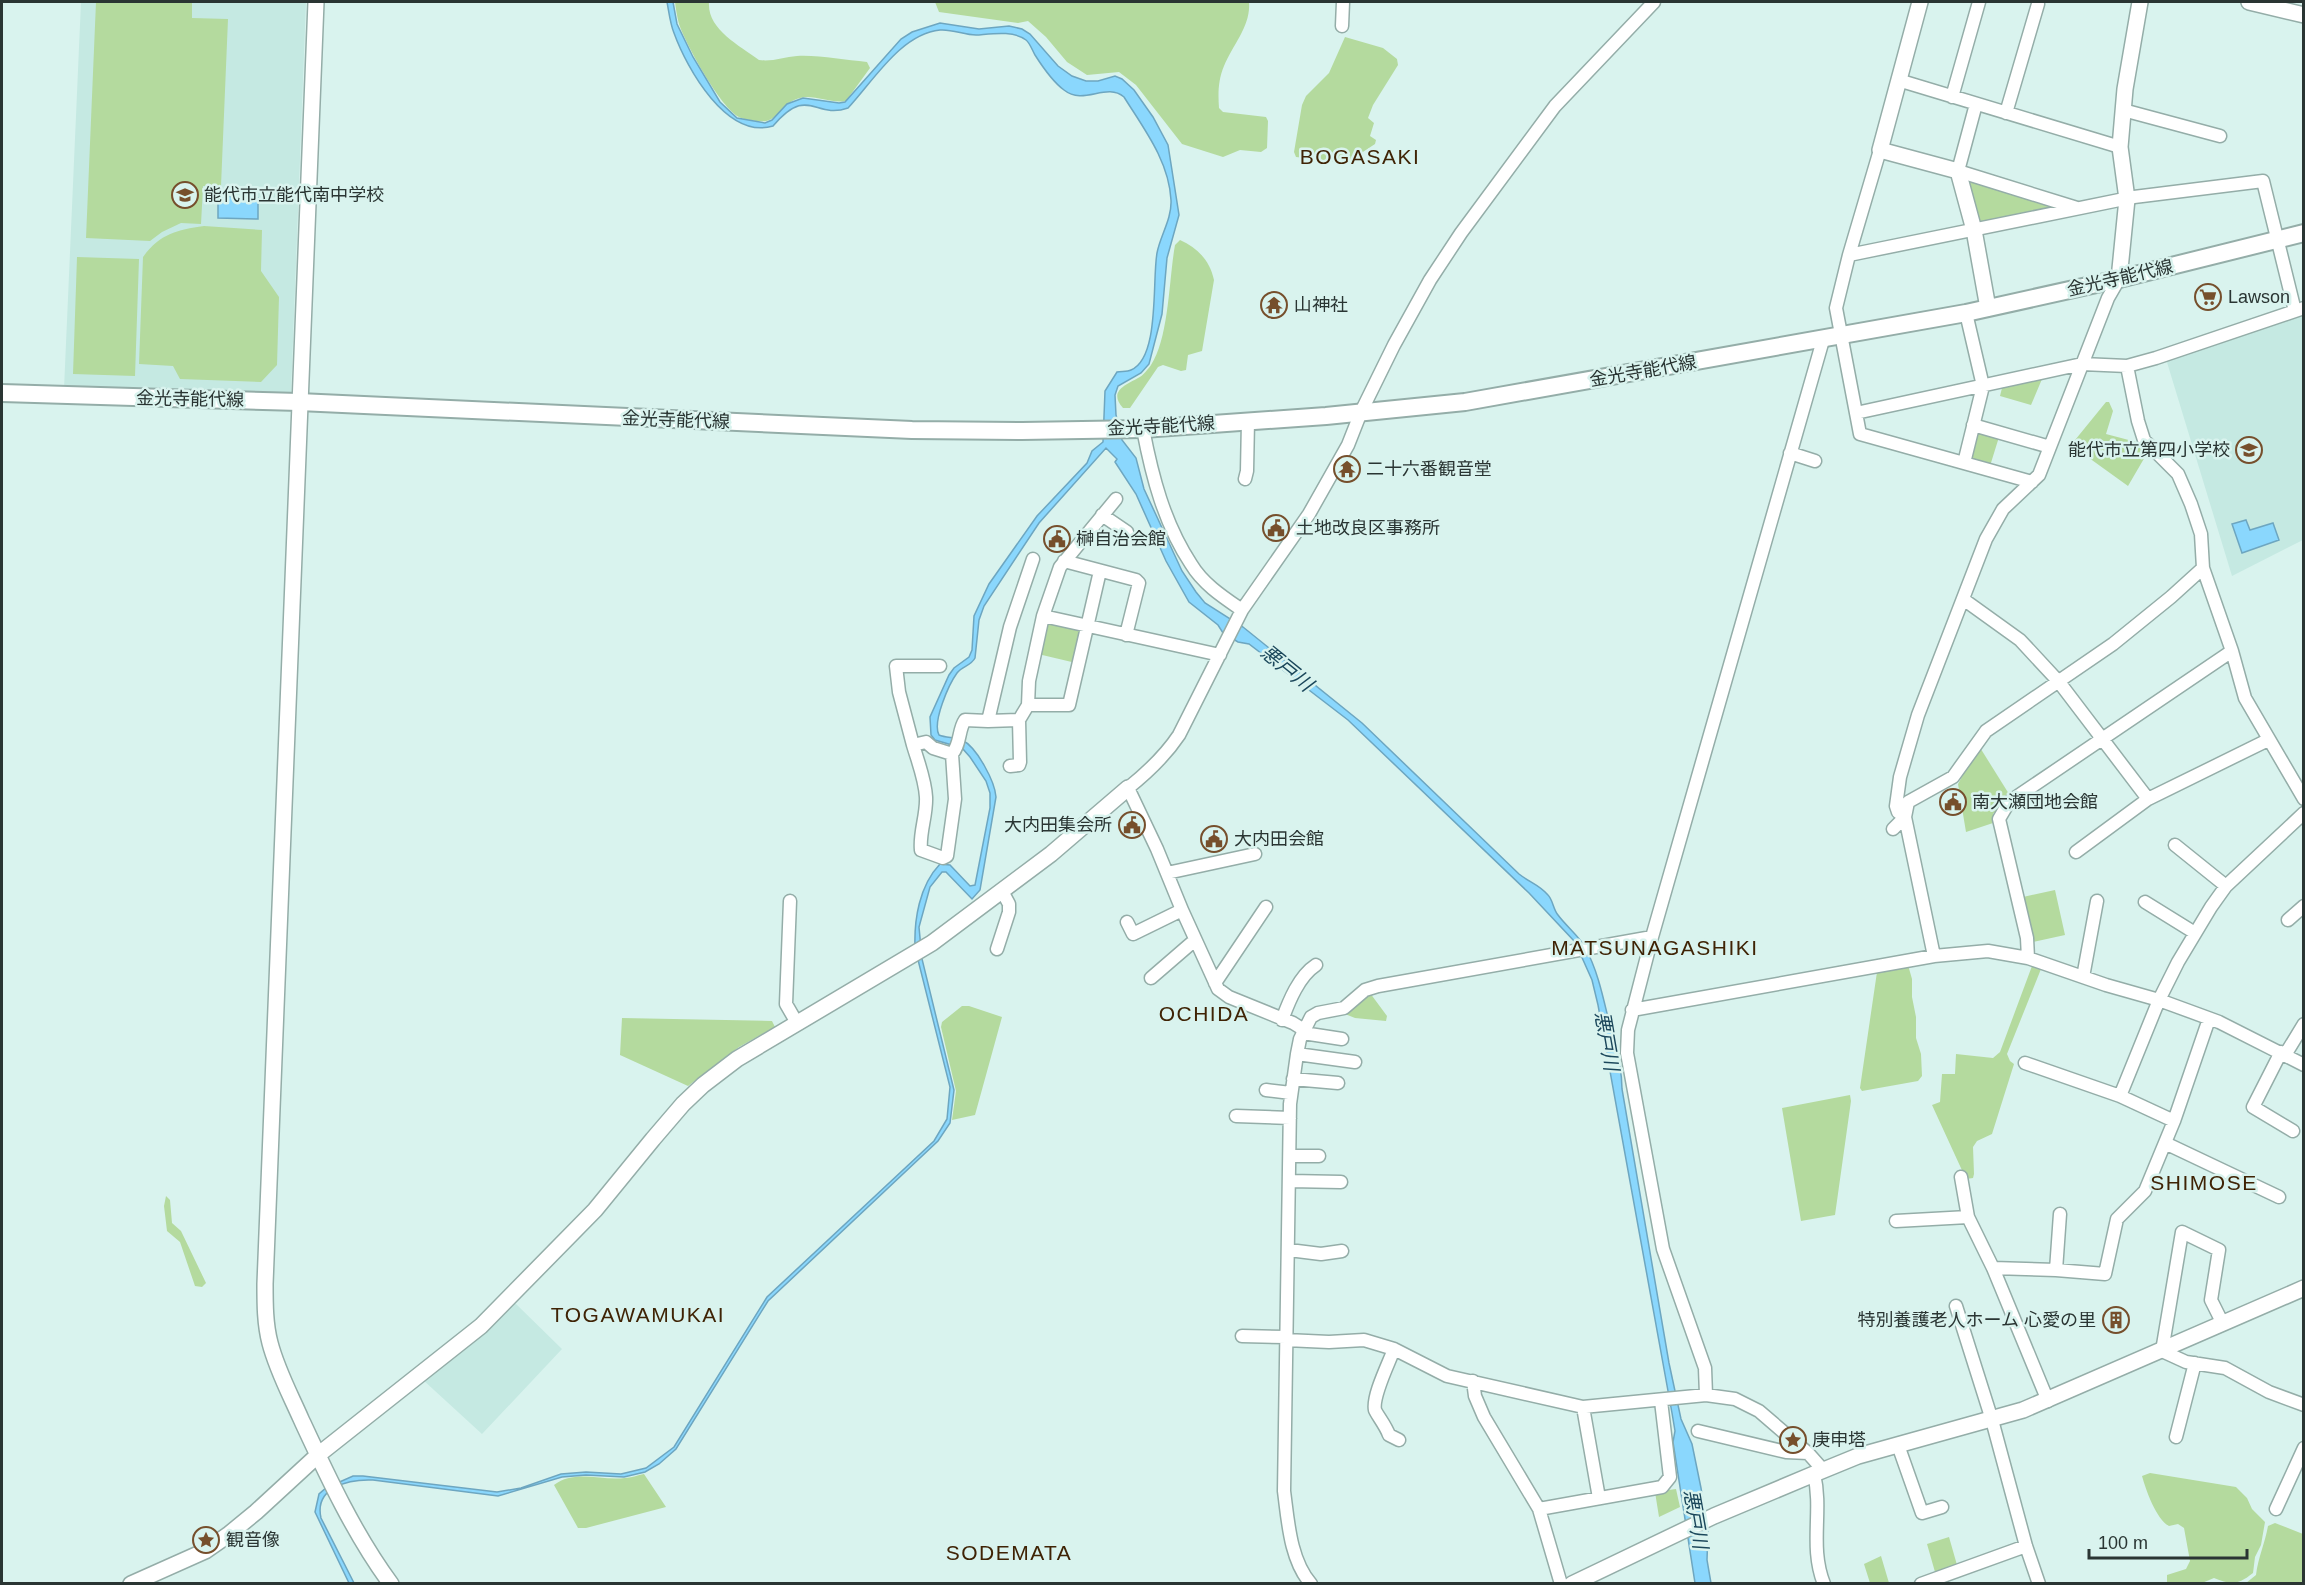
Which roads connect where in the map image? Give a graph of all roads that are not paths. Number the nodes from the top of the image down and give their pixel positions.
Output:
1 (316, 2) edge
2 (1343, 2) edge
3 (1654, 2) edge
4 (1920, 2) edge
5 (1979, 2) edge
6 (2139, 2) edge
7 (2254, 2) edge
8 (2038, 4) dead end
9 (2304, 15) edge
10 (1342, 26) dead end
11 (1898, 81) junction
12 (1952, 97) junction
13 (1976, 104) junction
14 (2123, 110) junction
15 (2006, 113) junction
16 (2220, 136) dead end
17 (2120, 147) junction
18 (1880, 150) junction
19 (1958, 171) junction
20 (2127, 199) junction
21 (2080, 209) junction
22 (1974, 230) junction
23 (2304, 233) edge
24 (2278, 239) junction
25 (1849, 255) junction
26 (2120, 279) junction
27 (1988, 308) junction
28 (2299, 309) edge
29 (1966, 313) junction
30 (1842, 337) junction
31 (1823, 340) junction
32 (2082, 364) junction
33 (2127, 366) junction
34 (1983, 386) junction
35 (2, 393) edge
36 (299, 402) junction
37 (1361, 412) junction
38 (1856, 413) junction
39 (1248, 422) junction
40 (1973, 425) junction
41 (1135, 429) junction
42 (2050, 447) junction
43 (1790, 453) junction
44 (1815, 461) dead end
45 (1964, 463) junction
46 (1245, 479) dead end
47 (2032, 482) junction
48 (1116, 499) dead end
49 (1102, 515) junction
50 (1127, 532) dead end
51 (1033, 559) dead end
52 (1064, 561) junction
53 (2203, 568) junction
54 (1100, 571) junction
55 (1963, 599) junction
56 (1242, 610) junction
57 (1043, 616) junction
58 (1087, 627) junction
59 (1126, 635) junction
60 (2232, 651) junction
61 (1220, 655) junction
62 (940, 666) dead end
63 (2059, 681) junction
64 (1028, 705) junction
65 (1019, 720) junction
66 (987, 721) junction
67 (2103, 737) junction
68 (2268, 740) junction
69 (913, 745) junction
70 (956, 746) junction
71 (1010, 766) dead end
72 (1128, 788) junction
73 (2304, 799) edge
74 (2148, 800) junction
75 (2304, 813) edge
76 (1905, 818) junction
77 (1893, 829) dead end
78 (2175, 845) dead end
79 (2076, 852) dead end
80 (1255, 854) dead end
81 (1167, 873) junction
82 (2226, 886) junction
83 (1002, 891) junction
84 (790, 901) dead end
85 (2097, 901) dead end
86 (2145, 902) dead end
87 (2304, 906) edge
88 (1266, 907) dead end
89 (1182, 910) junction
90 (2288, 920) dead end
91 (1127, 922) dead end
92 (2195, 933) junction
93 (1652, 937) junction
94 (1195, 940) junction
95 (997, 949) dead end
96 (1934, 956) junction
97 (2028, 958) junction
98 (1316, 965) dead end
99 (2083, 977) junction
100 (1151, 978) dead end
101 (1215, 983) junction
102 (2159, 1000) junction
103 (1632, 1010) junction
104 (2209, 1019) junction
105 (1282, 1020) junction
106 (797, 1023) junction
107 (2304, 1024) edge
108 (1303, 1033) junction
109 (1342, 1039) dead end
110 (2283, 1053) junction
111 (1297, 1054) junction
112 (1355, 1062) dead end
113 (2025, 1063) dead end
114 (2304, 1065) edge
115 (1293, 1079) junction
116 (1338, 1083) dead end
117 (1266, 1090) dead end
118 (1292, 1093) junction
119 (2120, 1096) junction
120 (1236, 1116) dead end
121 (1290, 1118) junction
122 (2174, 1121) junction
123 (2293, 1131) dead end
124 (2165, 1143) junction
125 (1290, 1156) junction
126 (1319, 1156) dead end
127 (1961, 1177) dead end
128 (1290, 1181) junction
129 (1341, 1182) dead end
130 (2279, 1197) dead end
131 (2060, 1214) dead end
132 (1968, 1217) junction
133 (1896, 1221) dead end
134 (1289, 1250) junction
135 (1342, 1251) dead end
136 (1993, 1268) junction
137 (2056, 1270) junction
138 (2304, 1288) edge
139 (1956, 1306) dead end
140 (2223, 1324) junction
141 (1242, 1336) dead end
142 (1286, 1338) junction
143 (1394, 1349) junction
144 (2162, 1351) junction
145 (2195, 1363) junction
146 (1473, 1382) junction
147 (1706, 1395) junction
148 (1660, 1401) junction
149 (2048, 1401) junction
150 (2304, 1405) edge
151 (1584, 1407) junction
152 (1992, 1420) junction
153 (1698, 1431) dead end
154 (2176, 1437) dead end
155 (1399, 1440) dead end
156 (1899, 1445) junction
157 (2304, 1448) edge
158 (1808, 1453) junction
159 (318, 1455) junction
160 (1819, 1472) junction
161 (1599, 1498) junction
162 (1942, 1507) dead end
163 (1539, 1509) junction
164 (2276, 1509) dead end
165 (2026, 1546) junction
166 (1305, 1581) edge
167 (131, 1584) edge
168 (391, 1584) edge
169 (1561, 1584) edge
170 (1572, 1584) edge
171 (1824, 1584) edge
172 (1921, 1584) edge
173 (2039, 1584) edge

1 - 36 street
2 - 10 street
3 - 37 street
4 - 11 street
5 - 12 street
6 - 14 street
7 - 9 street
8 - 15 street
11 - 12 street
11 - 18 street
12 - 13 street
13 - 15 street
13 - 19 street
14 - 16 street
14 - 17 street
15 - 17 street
17 - 20 street
18 - 19 street
18 - 25 street
19 - 21 street
19 - 22 street
20 - 21 street
20 - 24 street
20 - 26 street
21 - 22 street
22 - 25 street
22 - 27 street
23 - 24 main road, 金光寺能代線
24 - 26 main road, 金光寺能代線
24 - 28 street
25 - 30 street
26 - 27 main road, 金光寺能代線
26 - 32 street
27 - 29 main road, 金光寺能代線
28 - 33 street
29 - 30 main road, 金光寺能代線
29 - 34 street
30 - 31 main road, 金光寺能代線
30 - 38 street
31 - 37 main road, 金光寺能代線
31 - 43 street
32 - 33 street
32 - 34 street
32 - 42 street
33 - 53 street
34 - 38 street
34 - 40 street
35 - 36 main road, 金光寺能代線
36 - 41 main road, 金光寺能代線
36 - 159 street
37 - 39 main road, 金光寺能代線
37 - 56 street
38 - 45 street
39 - 41 main road, 金光寺能代線
39 - 46 street
40 - 42 street
40 - 45 street
41 - 56 street
42 - 47 street
43 - 44 street
43 - 93 street
45 - 47 street
47 - 55 street
48 - 49 street
49 - 50 street
49 - 52 street
51 - 66 street
52 - 54 street
52 - 57 street
53 - 60 street
53 - 63 street
54 - 58 street
54 - 59 street
55 - 63 street
55 - 76 street
56 - 61 street
57 - 58 street
57 - 64 street
58 - 59 street
58 - 64 street
59 - 61 street
60 - 67 street
60 - 68 street
61 - 72 street
62 - 69 street
63 - 67 street
63 - 76 street
64 - 65 street
65 - 66 street
65 - 71 street
66 - 70 street
67 - 74 street
67 - 97 street
68 - 73 street
68 - 74 street
69 - 70 street
69 - 70 street
72 - 81 street
72 - 83 street
74 - 79 street
75 - 82 street
76 - 77 street
76 - 96 street
78 - 82 street
80 - 81 street
81 - 89 street
82 - 92 street
83 - 95 street
83 - 106 street
84 - 106 street
85 - 99 street
86 - 92 street
87 - 90 street
88 - 101 street
89 - 91 street
89 - 94 street
92 - 102 street
93 - 103 street
93 - 108 street
94 - 100 street
94 - 101 street
96 - 97 street
96 - 103 street
97 - 99 street
98 - 105 street
99 - 102 street
101 - 105 street
102 - 104 street
102 - 119 street
103 - 147 street
104 - 110 street
104 - 122 street
105 - 108 street
106 - 159 street
107 - 110 street
108 - 109 street
108 - 111 street
110 - 114 street
110 - 123 street
111 - 112 street
111 - 115 street
113 - 119 street
115 - 116 street
115 - 118 street
117 - 118 street
118 - 121 street
119 - 122 street
120 - 121 street
121 - 125 street
122 - 124 street
124 - 130 street
124 - 137 street
125 - 126 street
125 - 128 street
127 - 132 street
128 - 129 street
128 - 134 street
131 - 137 street
132 - 133 street
132 - 136 street
134 - 135 street
134 - 142 street
136 - 137 street
136 - 149 street
138 - 140 street
139 - 152 street
140 - 144 street
140 - 144 street
141 - 142 street
142 - 143 street
142 - 166 street
143 - 146 street
143 - 155 street
144 - 145 street
144 - 149 street
145 - 150 street
145 - 154 street
146 - 151 street
146 - 163 street
147 - 148 street
147 - 158 street
148 - 151 street
148 - 161 street
149 - 152 street
151 - 161 street
152 - 156 street
152 - 165 street
153 - 158 street
156 - 160 street
156 - 162 street
157 - 164 street
158 - 160 street
159 - 167 street
159 - 168 street
160 - 170 street
160 - 171 street
161 - 163 street
163 - 169 street
165 - 172 street
165 - 173 street

